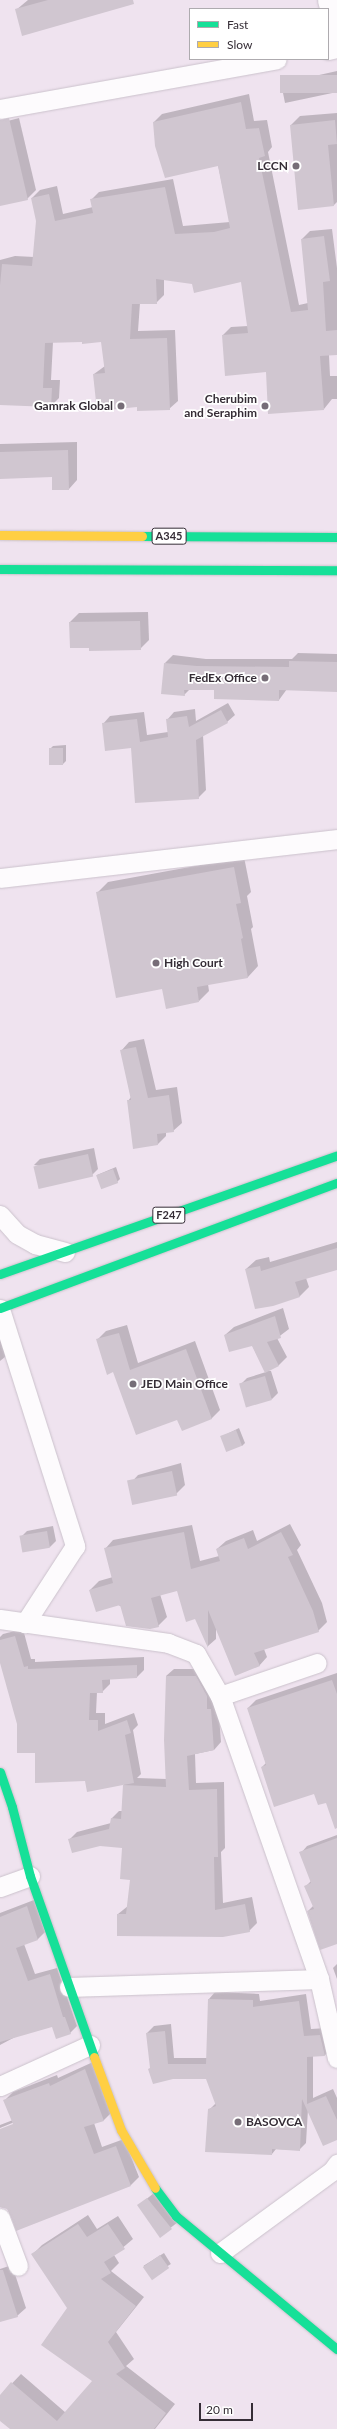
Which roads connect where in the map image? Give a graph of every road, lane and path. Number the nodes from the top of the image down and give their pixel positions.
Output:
1 (329, 10) edge
2 (337, 37) edge
3 (271, 60) edge
4 (0, 109) edge
5 (0, 535) edge
6 (337, 537) edge
7 (0, 569) edge
8 (337, 570) edge
9 (337, 839) edge
10 (0, 878) edge
11 (337, 1155) edge
12 (337, 1183) edge
13 (0, 1215) edge
14 (65, 1252) junction
15 (0, 1274) edge
16 (0, 1309) edge
17 (0, 1619) edge
18 (25, 1623) junction
19 (317, 1663) dead end
20 (220, 1696) junction
21 (0, 1772) edge
22 (30, 1876) junction
23 (0, 1887) edge
24 (319, 1979) junction
25 (69, 1987) junction
26 (90, 2045) junction
27 (337, 2058) edge
28 (0, 2086) edge
29 (337, 2164) edge
30 (0, 2218) edge
31 (220, 2253) junction
32 (18, 2266) dead end
33 (337, 2349) edge

1 - 2 street
3 - 4 street
5 - 6 main road, A345
7 - 8 main road
9 - 10 street
11 - 14 main road, F247
12 - 16 main road, F247
13 - 14 street
14 - 15 main road, F247
16 - 18 street
17 - 18 street
18 - 20 street
19 - 20 street
20 - 24 street
21 - 22 main road
22 - 23 street
22 - 25 main road
24 - 25 street
24 - 27 street
25 - 26 main road
26 - 28 street
26 - 31 main road
29 - 31 street
30 - 32 street
31 - 33 main road

